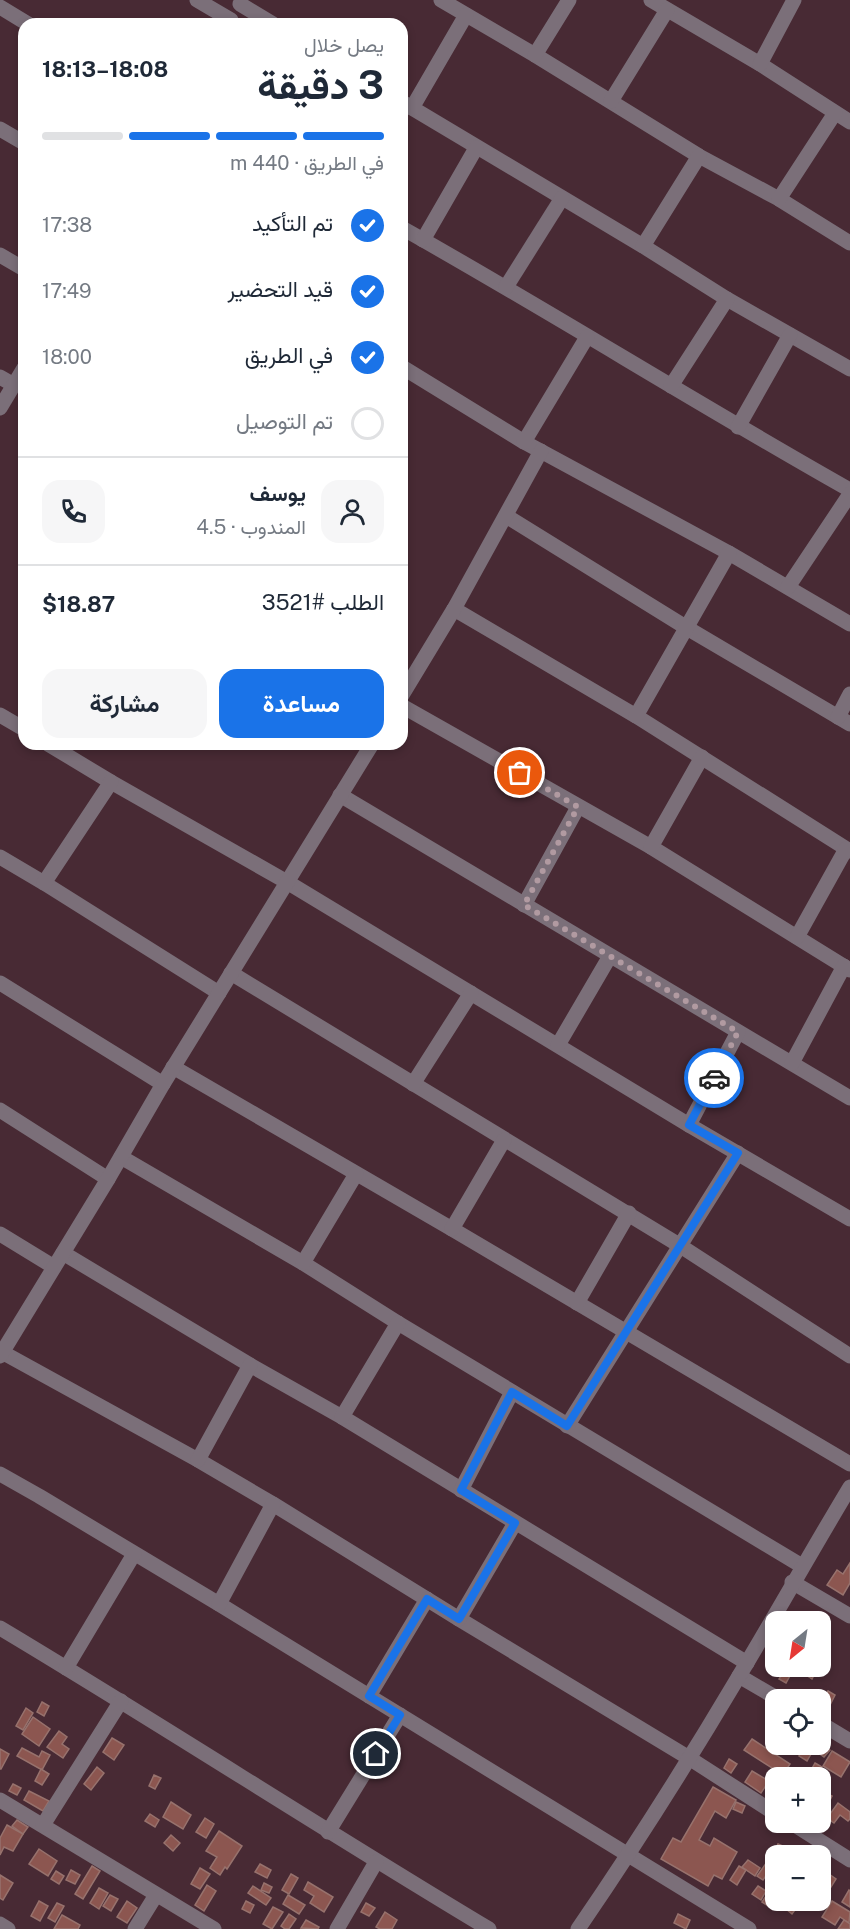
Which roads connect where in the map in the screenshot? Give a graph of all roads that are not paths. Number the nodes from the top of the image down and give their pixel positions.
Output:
1 (197, 0) edge
2 (441, 0) edge
3 (569, 0) edge
4 (651, 0) edge
5 (794, 0) edge
6 (241, 2) edge
7 (0, 7) edge
8 (667, 10) junction
9 (466, 15) junction
10 (18, 18) edge
11 (224, 18) edge
12 (232, 18) edge
13 (264, 18) edge
14 (535, 55) junction
15 (760, 64) junction
16 (611, 101) junction
17 (408, 103) edge
18 (408, 106) edge
19 (835, 113) junction
20 (850, 122) edge
21 (0, 129) edge
22 (18, 140) edge
23 (476, 147) junction
24 (699, 156) junction
25 (562, 198) junction
26 (778, 199) junction
27 (408, 231) edge
28 (423, 240) junction
29 (850, 243) edge
30 (643, 246) junction
31 (0, 255) edge
32 (18, 266) edge
33 (506, 287) junction
34 (727, 299) junction
35 (790, 335) junction
36 (587, 337) junction
37 (850, 369) edge
38 (408, 371) edge
39 (0, 377) edge
40 (18, 378) edge
41 (14, 385) junction
42 (671, 386) junction
43 (0, 408) edge
44 (738, 427) junction
45 (524, 442) junction
46 (541, 451) junction
47 (850, 492) edge
48 (506, 516) junction
49 (729, 553) junction
50 (788, 587) junction
51 (454, 609) junction
52 (850, 624) edge
53 (687, 628) junction
54 (408, 685) edge
55 (850, 694) edge
56 (408, 709) edge
57 (0, 715) edge
58 (636, 716) junction
59 (844, 720) edge
60 (18, 726) edge
61 (58, 750) edge
62 (368, 750) edge
63 (702, 757) junction
64 (111, 783) junction
65 (340, 795) junction
66 (578, 807) junction
67 (651, 848) junction
68 (848, 850) edge
69 (0, 857) edge
70 (287, 882) junction
71 (44, 883) junction
72 (524, 905) junction
73 (796, 937) junction
74 (609, 956) junction
75 (847, 968) edge
76 (231, 973) junction
77 (0, 983) edge
78 (219, 993) junction
79 (471, 993) junction
80 (738, 1032) junction
81 (558, 1045) junction
82 (792, 1063) junction
83 (173, 1067) junction
84 (163, 1084) junction
85 (413, 1084) junction
86 (850, 1098) edge
87 (0, 1110) edge
88 (689, 1125) junction
89 (504, 1140) junction
90 (738, 1153) junction
91 (122, 1156) junction
92 (356, 1174) junction
93 (108, 1179) junction
94 (629, 1214) junction
95 (850, 1220) edge
96 (452, 1229) junction
97 (0, 1234) edge
98 (680, 1245) junction
99 (63, 1253) junction
100 (303, 1263) junction
101 (54, 1267) junction
102 (578, 1304) junction
103 (398, 1323) junction
104 (626, 1332) junction
105 (1, 1353) edge
106 (850, 1356) edge
107 (250, 1365) junction
108 (512, 1392) junction
109 (342, 1417) junction
110 (567, 1426) junction
111 (198, 1460) junction
112 (850, 1464) edge
113 (0, 1474) edge
114 (461, 1490) junction
115 (849, 1493) edge
116 (273, 1504) junction
117 (515, 1523) junction
118 (134, 1554) junction
119 (802, 1566) junction
120 (792, 1582) junction
121 (427, 1599) junction
122 (219, 1604) junction
123 (850, 1616) edge
124 (459, 1619) junction
125 (0, 1628) edge
126 (66, 1668) junction
127 (743, 1669) junction
128 (767, 1689) edge
129 (369, 1696) junction
130 (121, 1701) junction
131 (400, 1715) junction
132 (831, 1730) edge
133 (850, 1741) edge
134 (689, 1758) junction
135 (0, 1800) edge
136 (765, 1807) edge
137 (43, 1825) junction
138 (328, 1832) junction
139 (807, 1833) edge
140 (629, 1854) junction
141 (850, 1860) edge
142 (376, 1862) junction
143 (156, 1895) junction
144 (0, 1924) edge
145 (8, 1929) edge
146 (135, 1929) edge
147 (214, 1929) edge
148 (338, 1929) edge
149 (489, 1929) edge
150 (578, 1929) edge
151 (749, 1929) edge

1 - 11 street
2 - 9 street
3 - 14 street
4 - 8 street
5 - 15 street
6 - 12 street
6 - 13 street
7 - 10 street
8 - 15 street
8 - 16 street
9 - 14 street
9 - 17 street
14 - 16 street
15 - 19 street
16 - 24 street
18 - 23 street
19 - 20 street
19 - 26 street
21 - 22 street
23 - 25 street
23 - 28 street
24 - 26 street
24 - 30 street
25 - 30 street
25 - 33 street
26 - 29 street
27 - 28 street
28 - 33 street
30 - 34 street
31 - 32 street
33 - 36 street
34 - 35 street
34 - 42 street
35 - 37 street
35 - 44 street
36 - 42 street
36 - 45 street
38 - 45 street
39 - 41 street
40 - 41 street
41 - 43 street
42 - 44 street
44 - 47 street
45 - 46 street
46 - 48 street
46 - 49 street
47 - 50 street
48 - 51 street
48 - 53 street
49 - 50 street
49 - 53 street
50 - 52 street
51 - 54 street
51 - 58 street
53 - 58 street
53 - 59 street
55 - 59 street
56 - 66 street
57 - 60 street
58 - 63 street
61 - 64 street
62 - 65 street
63 - 67 street
63 - 68 street
64 - 70 street
64 - 71 street
65 - 70 street
65 - 72 street
66 - 67 street
66 - 72 street
67 - 73 street
68 - 73 street
69 - 71 street
70 - 76 street
70 - 79 street
71 - 78 street
72 - 74 street
73 - 75 street
74 - 80 street
74 - 81 street
75 - 82 street
76 - 78 street
76 - 85 street
77 - 84 street
78 - 83 street
79 - 81 street
79 - 85 street
80 - 82 street
80 - 88 street
81 - 88 street
82 - 86 street
83 - 84 street
83 - 92 street
84 - 91 street
85 - 89 street
87 - 93 street
88 - 90 street
89 - 94 street
89 - 96 street
90 - 95 street
90 - 98 street
91 - 93 street
91 - 100 street
92 - 96 street
92 - 100 street
93 - 99 street
94 - 98 street
94 - 102 street
96 - 102 street
97 - 101 street
98 - 104 street
98 - 106 street
99 - 101 street
99 - 107 street
100 - 103 street
101 - 105 street
102 - 104 street
103 - 108 street
103 - 109 street
104 - 110 street
104 - 112 street
105 - 111 street
107 - 109 street
107 - 111 street
108 - 110 street
108 - 114 street
109 - 114 street
110 - 119 street
111 - 116 street
113 - 118 street
114 - 117 street
115 - 119 street
116 - 121 street
116 - 122 street
117 - 124 street
117 - 127 street
118 - 122 street
118 - 126 street
119 - 120 street
120 - 123 street
120 - 127 street
121 - 124 street
121 - 129 street
122 - 129 street
124 - 134 street
125 - 126 street
126 - 130 street
127 - 128 street
127 - 134 street
129 - 131 street
130 - 137 street
130 - 138 street
131 - 138 street
131 - 140 street
132 - 133 street
134 - 136 street
134 - 140 street
135 - 137 street
137 - 143 street
138 - 142 street
139 - 141 street
140 - 150 street
140 - 151 street
142 - 148 street
142 - 149 street
143 - 146 street
143 - 147 street
144 - 145 street

